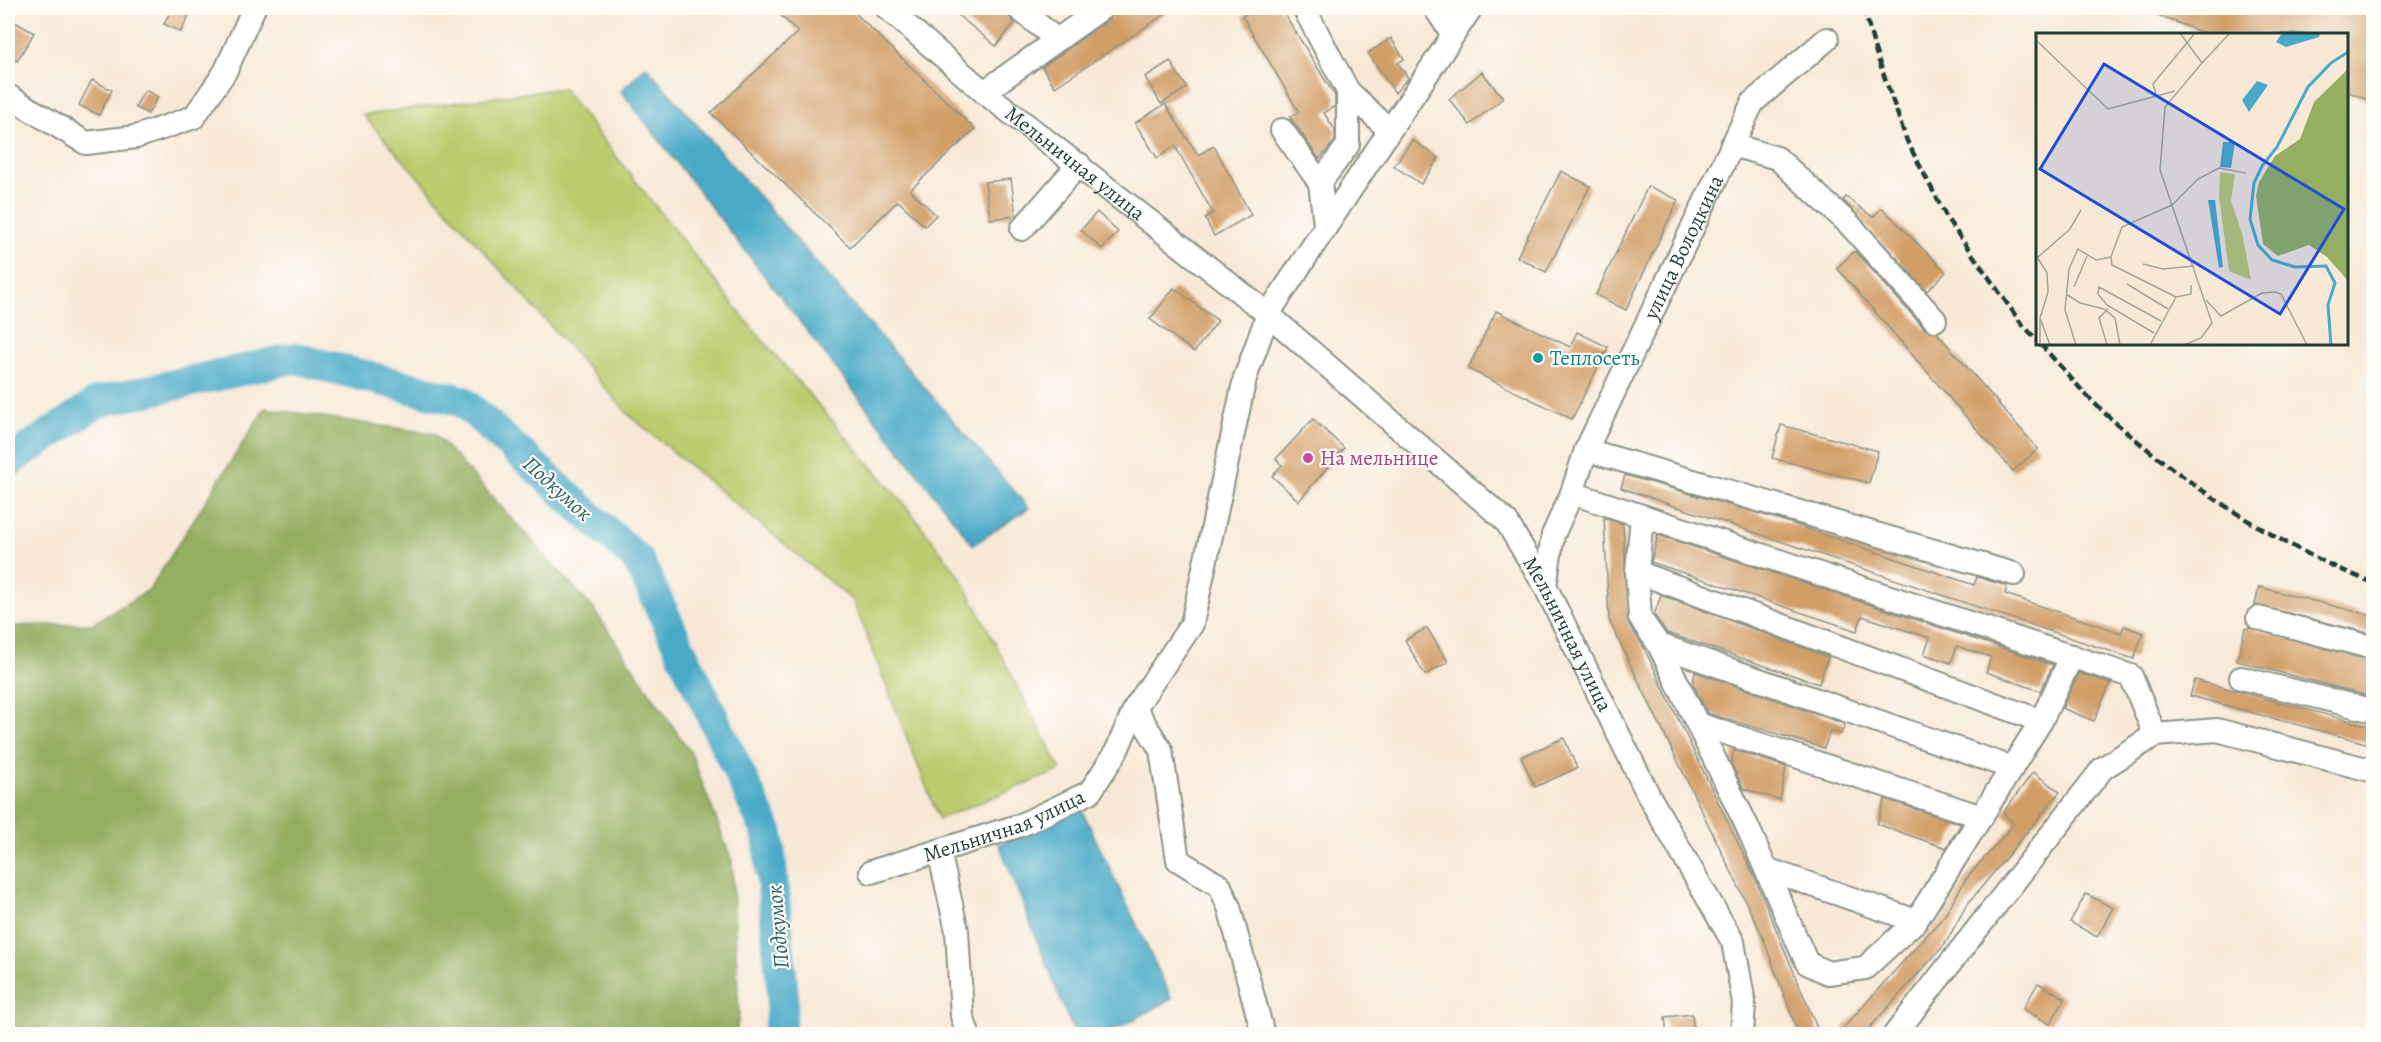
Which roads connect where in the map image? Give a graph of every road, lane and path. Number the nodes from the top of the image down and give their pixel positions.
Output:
1 (254, 8) edge
2 (887, 8) edge
3 (1018, 8) edge
4 (1102, 8) edge
5 (1304, 8) edge
6 (1435, 8) edge
7 (1471, 8) edge
8 (1453, 35) junction
9 (1827, 39) dead end
10 (1057, 40) junction
11 (1348, 91) junction
12 (984, 92) junction
13 (8, 96) edge
14 (1384, 126) junction
15 (1282, 130) dead end
16 (1348, 135) junction
17 (1732, 145) junction
18 (1079, 164) junction
19 (1320, 183) junction
20 (1324, 225) junction
21 (1022, 229) dead end
22 (1268, 314) junction
23 (1935, 320) dead end
24 (1586, 450) junction
25 (1572, 492) junction
26 (1642, 516) junction
27 (1637, 572) junction
28 (2014, 574) dead end
29 (1545, 586) junction
30 (2258, 618) dead end
31 (1659, 645) junction
32 (2373, 648) edge
33 (2072, 656) junction
34 (2241, 678) dead end
35 (1135, 708) junction
36 (2373, 711) edge
37 (2041, 721) junction
38 (1698, 724) junction
39 (2155, 735) junction
40 (2012, 768) junction
41 (2373, 771) edge
42 (1982, 817) junction
43 (939, 851) junction
44 (1769, 870) dead end
45 (871, 872) dead end
46 (1916, 921) junction
47 (968, 1035) edge
48 (1263, 1035) edge
49 (1742, 1035) edge
50 (1895, 1035) edge

1 - 13 street
2 - 12 street, Мельничная улица
3 - 10 street
4 - 10 street
5 - 11 street
6 - 8 street
7 - 8 street, Мельничная улица
8 - 14 street, Мельничная улица
9 - 17 street, улица Володкина
10 - 12 street
11 - 14 street
11 - 16 street
12 - 18 street, Мельничная улица
14 - 16 street
14 - 20 street, Мельничная улица
15 - 19 street
16 - 19 street
17 - 23 street
17 - 24 street, улица Володкина
18 - 21 street
18 - 22 street, Мельничная улица
19 - 20 street
20 - 22 street, Мельничная улица
22 - 29 street, Мельничная улица
22 - 35 street, Мельничная улица
24 - 25 street, улица Володкина
24 - 28 street
25 - 26 street
25 - 29 street, улица Володкина
26 - 27 street
26 - 33 street
27 - 31 street
27 - 37 street
29 - 49 street, Мельничная улица
30 - 32 street
31 - 38 street
31 - 40 street
33 - 37 street
33 - 39 street
34 - 36 street
35 - 43 street, Мельничная улица
35 - 48 street
37 - 40 street
38 - 42 street
38 - 46 street
39 - 41 street
39 - 50 street
40 - 42 street
42 - 46 street
43 - 45 street, Мельничная улица
43 - 47 street
44 - 46 street

